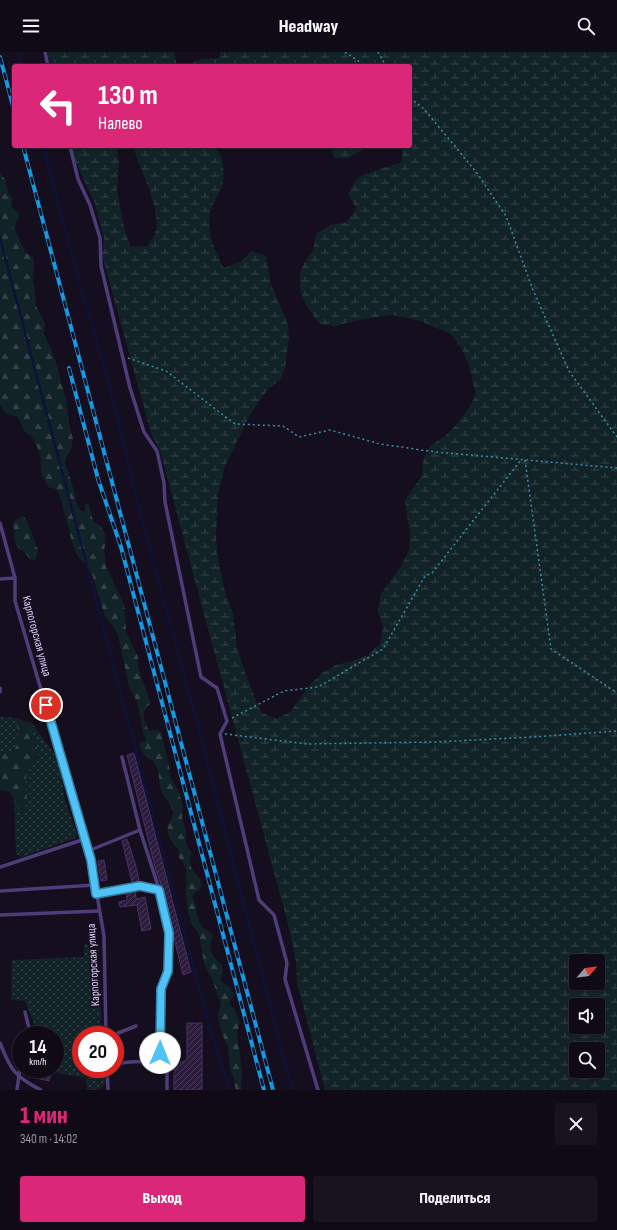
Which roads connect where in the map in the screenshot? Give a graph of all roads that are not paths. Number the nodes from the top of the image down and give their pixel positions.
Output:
1 (45, 52) edge
2 (48, 64) edge
3 (70, 148) edge
4 (0, 523) edge
5 (15, 578) junction
6 (0, 579) edge
7 (0, 688) edge
8 (0, 692) edge
9 (122, 757) dead end
10 (140, 830) junction
11 (85, 839) junction
12 (88, 851) junction
13 (0, 868) edge
14 (95, 886) junction
15 (159, 890) junction
16 (0, 891) edge
17 (96, 894) junction
18 (99, 911) junction
19 (0, 915) edge
20 (25, 1012) dead end
21 (28, 1026) edge
22 (106, 1026) edge
23 (136, 1026) dead end
24 (124, 1031) edge
25 (0, 1043) edge
26 (0, 1057) edge
27 (5, 1057) junction
28 (160, 1062) junction
29 (124, 1063) edge
30 (170, 1065) dead end
31 (12, 1069) edge
32 (18, 1078) edge
33 (21, 1078) edge
34 (107, 1078) edge
35 (17, 1090) edge
36 (41, 1090) edge
37 (108, 1090) edge
38 (167, 1090) edge
39 (318, 1090) edge

1 - 2 lane
3 - 39 lane
4 - 5 lane, Карпогорская улица
5 - 6 lane
5 - 11 lane, Карпогорская улица
7 - 8 lane
9 - 10 lane
10 - 12 lane
10 - 15 lane
11 - 12 lane, Карпогорская улица
11 - 13 lane
12 - 14 lane, Карпогорская улица
14 - 16 lane
14 - 17 lane, Карпогорская улица
15 - 17 lane
15 - 28 lane
17 - 18 lane, Карпогорская улица
18 - 19 lane
18 - 22 lane, Карпогорская улица
20 - 21 lane
23 - 24 lane
25 - 27 lane
26 - 27 lane
27 - 31 lane
28 - 29 lane
28 - 30 lane
28 - 38 lane
32 - 35 lane
33 - 36 lane
34 - 37 lane

